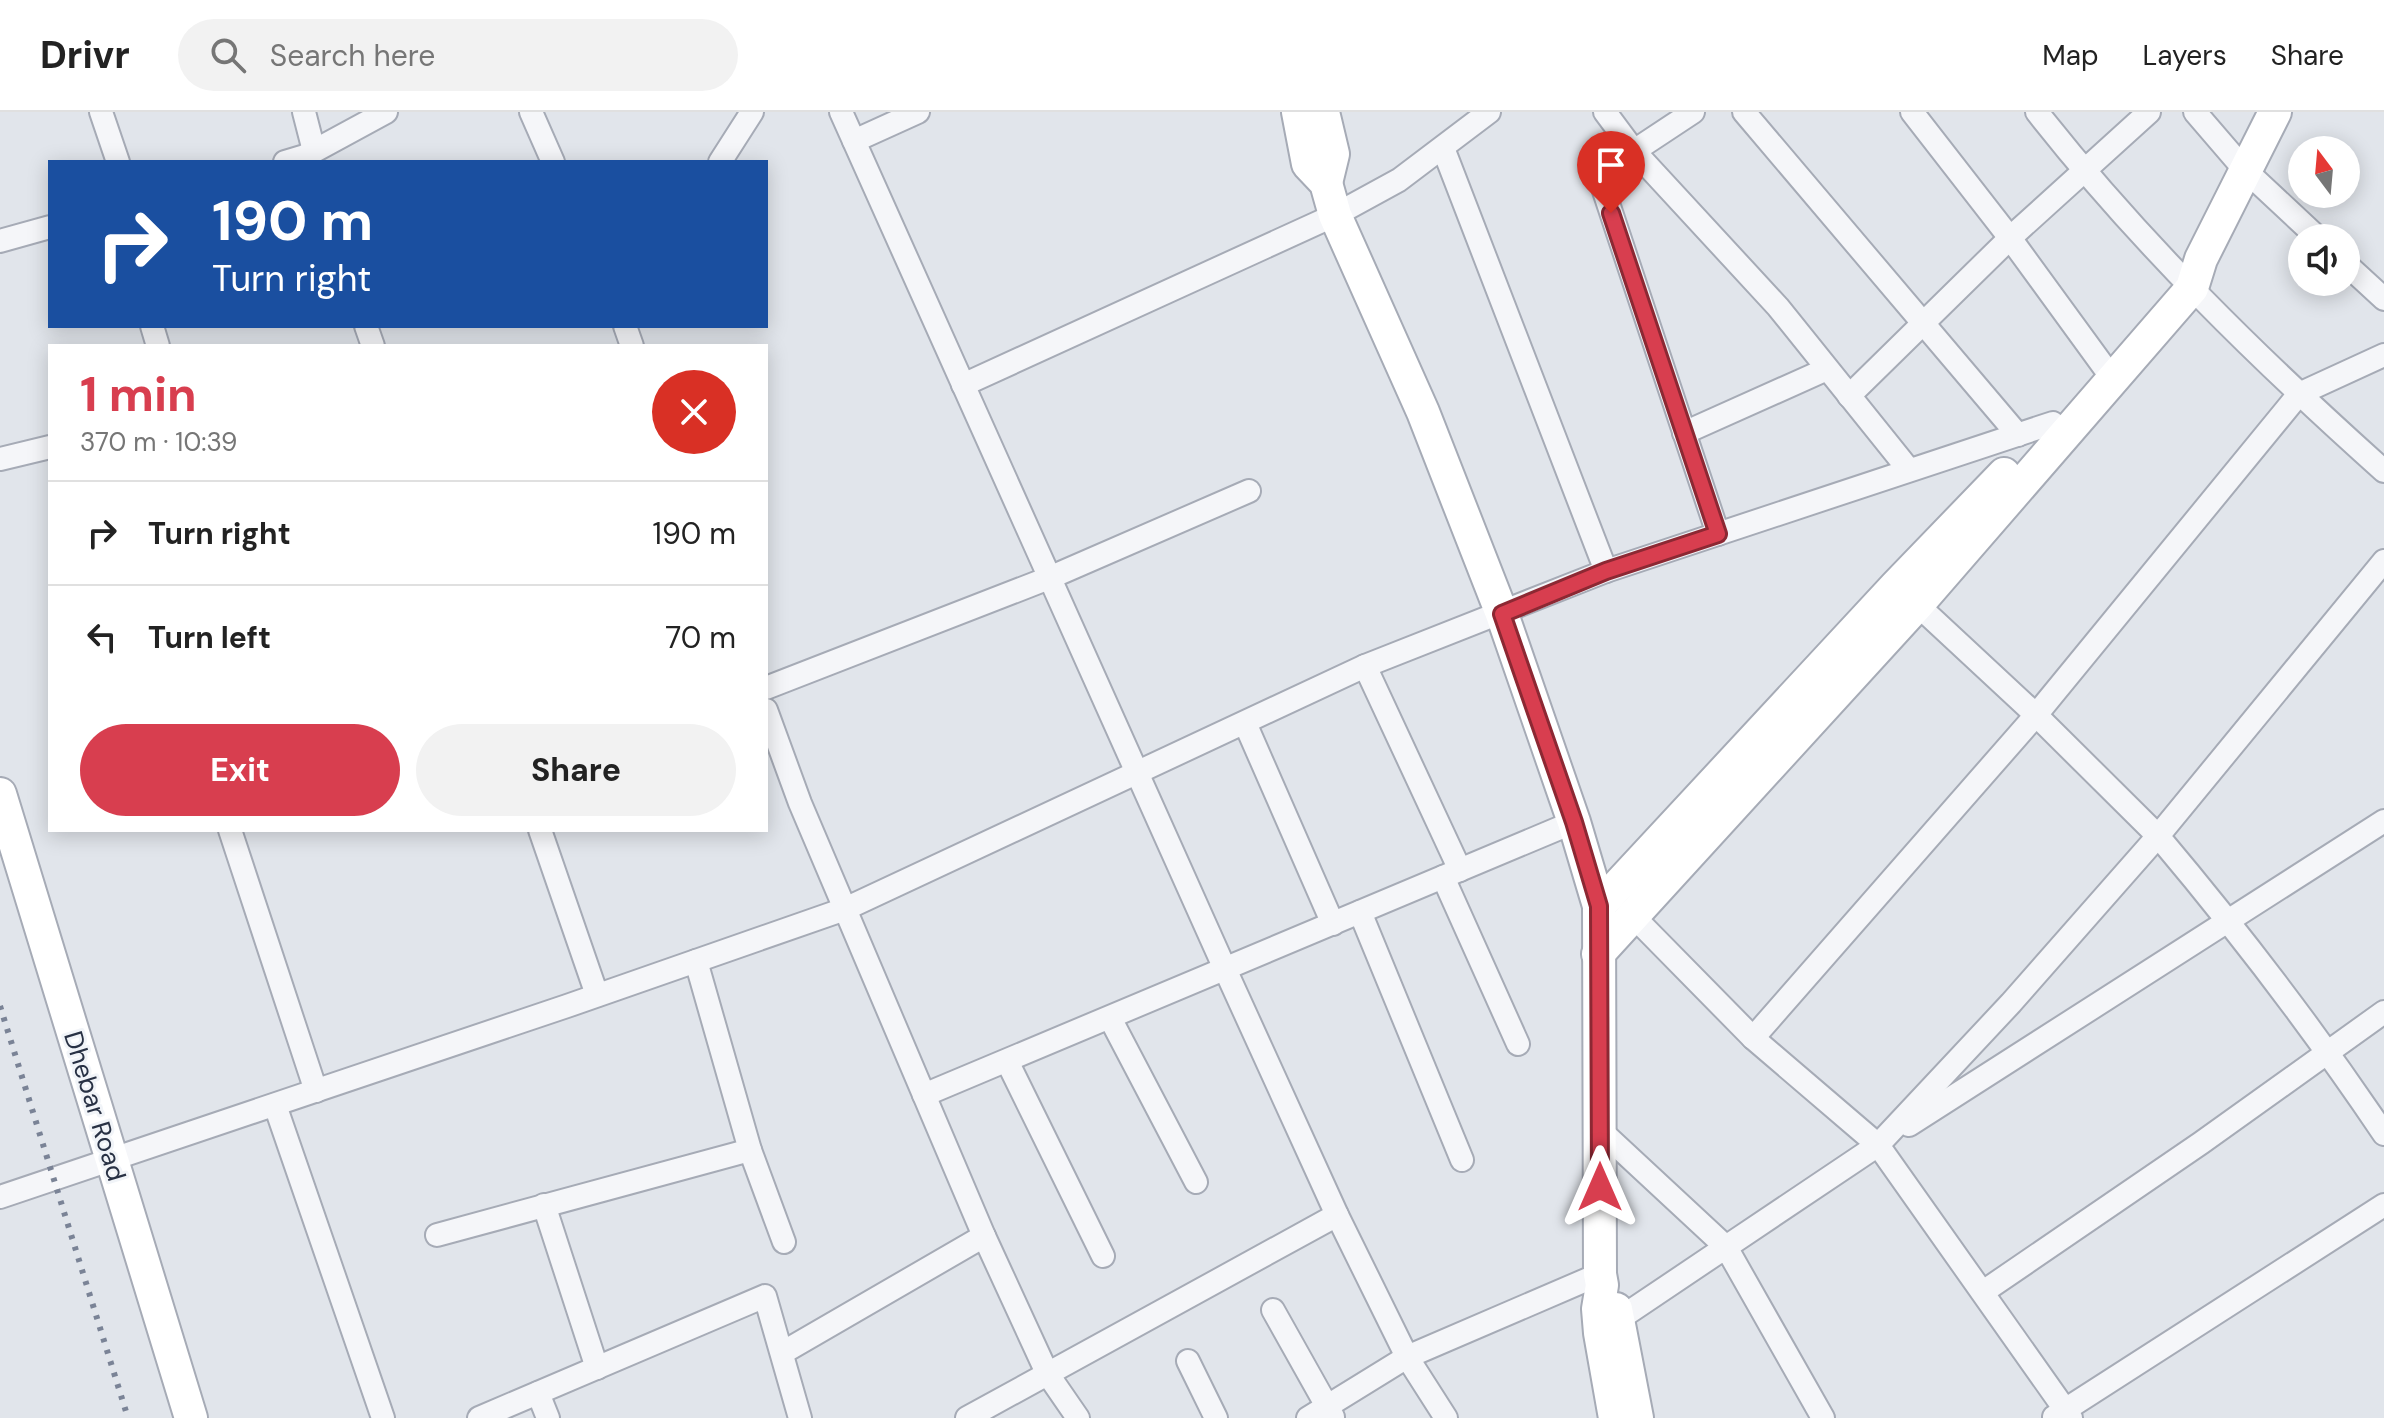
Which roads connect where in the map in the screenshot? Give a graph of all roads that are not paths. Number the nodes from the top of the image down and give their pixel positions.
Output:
1 (101, 112) edge
2 (304, 112) edge
3 (386, 112) edge
4 (531, 112) edge
5 (752, 112) edge
6 (841, 112) edge
7 (918, 112) edge
8 (1298, 112) edge
9 (1323, 112) edge
10 (1489, 112) edge
11 (1605, 112) edge
12 (1693, 112) edge
13 (1744, 112) edge
14 (1912, 112) edge
15 (2037, 112) edge
16 (2149, 112) edge
17 (2195, 112) edge
18 (2275, 112) edge
19 (854, 141) junction
20 (1443, 148) junction
21 (1634, 151) junction
22 (303, 158) edge
23 (117, 160) edge
24 (552, 160) edge
25 (721, 160) edge
26 (2244, 169) junction
27 (2084, 172) junction
28 (1326, 183) junction
29 (1335, 215) junction
30 (2303, 224) edge
31 (48, 228) edge
32 (2010, 238) junction
33 (0, 241) edge
34 (2191, 274) junction
35 (2360, 277) edge
36 (2384, 299) edge
37 (1922, 322) junction
38 (2384, 355) edge
39 (2104, 367) junction
40 (1827, 369) junction
41 (963, 385) junction
42 (2299, 394) junction
43 (1849, 396) junction
44 (2053, 423) junction
45 (1684, 433) junction
46 (2018, 435) junction
47 (48, 447) edge
48 (0, 459) edge
49 (1909, 470) junction
50 (2384, 471) edge
51 (1249, 491) dead end
52 (1718, 534) junction
53 (2384, 561) edge
54 (1606, 571) junction
55 (1049, 578) junction
56 (1906, 595) junction
57 (1502, 614) junction
58 (1365, 666) junction
59 (768, 687) edge
60 (768, 715) edge
61 (2036, 715) junction
62 (1245, 723) junction
63 (1136, 773) junction
64 (0, 794) edge
65 (2384, 821) edge
66 (1574, 822) junction
67 (231, 832) edge
68 (541, 832) edge
69 (2158, 836) junction
70 (1452, 874) junction
71 (1599, 906) junction
72 (845, 909) junction
73 (1360, 912) junction
74 (1633, 916) junction
75 (2228, 919) junction
76 (1333, 924) junction
77 (1598, 954) junction
78 (696, 961) junction
79 (1225, 969) junction
80 (597, 995) junction
81 (2384, 1012) edge
82 (1110, 1018) junction
83 (1753, 1038) junction
84 (1518, 1044) dead end
85 (2328, 1050) junction
86 (1007, 1061) junction
87 (316, 1091) junction
88 (924, 1095) junction
89 (275, 1105) junction
90 (1600, 1130) junction
91 (2384, 1134) edge
92 (1878, 1145) junction
93 (750, 1150) junction
94 (1462, 1160) dead end
95 (112, 1161) junction
96 (1196, 1182) dead end
97 (0, 1197) edge
98 (544, 1205) junction
99 (2384, 1205) edge
100 (1337, 1215) junction
101 (437, 1235) dead end
102 (984, 1236) junction
103 (784, 1242) dead end
104 (1726, 1247) junction
105 (1103, 1256) dead end
106 (1601, 1280) junction
107 (1983, 1292) junction
108 (1273, 1310) dead end
109 (1609, 1326) junction
110 (782, 1353) junction
111 (1407, 1357) junction
112 (1188, 1361) dead end
113 (597, 1368) junction
114 (1047, 1373) junction
115 (538, 1393) junction
116 (1322, 1414) edge
117 (2063, 1415) edge
118 (191, 1418) edge
119 (383, 1418) edge
120 (479, 1418) edge
121 (548, 1418) edge
122 (800, 1418) edge
123 (967, 1418) edge
124 (1078, 1418) edge
125 (1216, 1418) edge
126 (1446, 1418) edge
127 (1615, 1418) edge
128 (1637, 1418) edge
129 (1823, 1418) edge

1 - 23 street
2 - 22 street
3 - 22 street
4 - 24 street
5 - 25 street
6 - 19 street
7 - 19 street
8 - 28 street
9 - 28 street
10 - 20 street
11 - 21 street
12 - 21 street
13 - 37 street
14 - 32 street
15 - 27 street
16 - 27 street
17 - 26 street
18 - 26 street
19 - 41 street
20 - 29 street
20 - 54 street
21 - 40 street
21 - 45 street
26 - 30 street
26 - 34 street
27 - 32 street
27 - 34 street
28 - 29 street
29 - 41 street
29 - 57 street
31 - 33 street
32 - 37 street
32 - 39 street
34 - 39 street
34 - 42 street
34 - 56 street
35 - 36 street
37 - 43 street
37 - 46 street
38 - 42 street
39 - 44 street
40 - 43 street
40 - 45 street
41 - 55 street
42 - 50 street
42 - 61 street
43 - 49 street
44 - 46 street
44 - 56 street
45 - 52 street
46 - 49 street
47 - 48 street
49 - 52 street
51 - 55 street
52 - 54 street
53 - 69 street
54 - 57 street
55 - 59 street
55 - 63 street
56 - 61 street
56 - 71 street
56 - 74 street
57 - 58 street
57 - 66 street
58 - 62 street
58 - 70 street
60 - 72 street
61 - 69 street
61 - 83 street
62 - 63 street
62 - 76 street
63 - 72 street
63 - 79 street
64 - 95 street, Dhebar Road
65 - 75 street
66 - 70 street
66 - 71 street
67 - 87 street
68 - 80 street
69 - 75 street
69 - 92 street
70 - 73 street
70 - 84 street
71 - 77 street
72 - 78 street
72 - 88 street
73 - 76 street
73 - 94 street
74 - 77 street
74 - 83 street
75 - 85 street
75 - 92 street
76 - 79 street
77 - 90 street
78 - 80 street
78 - 93 street
79 - 82 street
79 - 100 street
80 - 87 street
81 - 85 street
82 - 86 street
82 - 96 street
83 - 92 street
85 - 91 street
85 - 107 street
86 - 88 street
86 - 105 street
87 - 89 street
88 - 102 street
89 - 95 street
89 - 119 street
90 - 104 street
90 - 106 street
92 - 104 street
92 - 107 street
93 - 98 street
93 - 103 street
95 - 97 street
95 - 118 street, Dhebar Road
98 - 101 street
98 - 113 street
99 - 117 street
100 - 111 street
100 - 114 street
102 - 110 street
102 - 114 street
104 - 109 street
104 - 129 street
106 - 109 street
106 - 111 street
107 - 117 street
108 - 116 street
109 - 127 street
109 - 128 street
110 - 113 street
110 - 122 street
111 - 116 street
111 - 126 street
112 - 125 street
113 - 115 street
114 - 123 street
114 - 124 street
115 - 120 street
115 - 121 street

